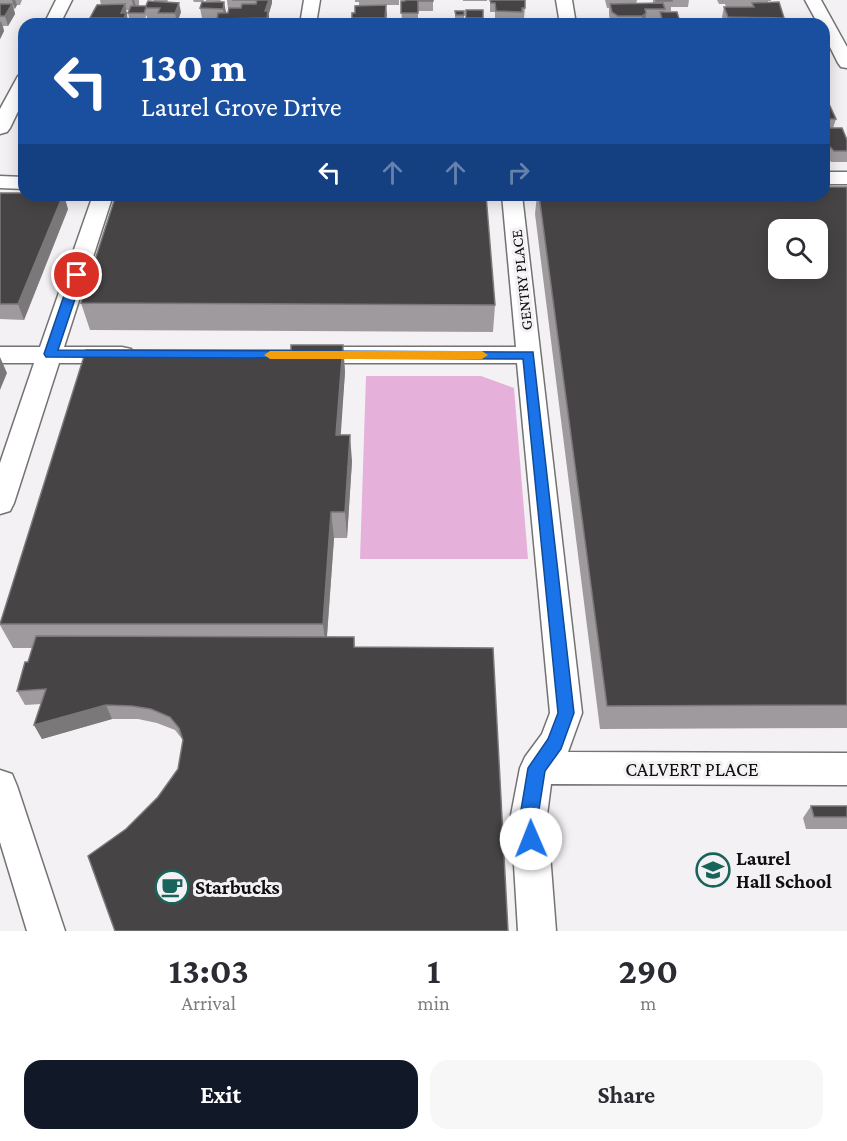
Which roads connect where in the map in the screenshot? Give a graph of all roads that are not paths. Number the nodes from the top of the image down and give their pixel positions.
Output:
1 (64, 0) edge
2 (312, 0) edge
3 (564, 0) edge
4 (813, 0) edge
5 (55, 18) edge
6 (309, 18) edge
7 (567, 18) edge
8 (823, 18) edge
9 (830, 32) edge
10 (847, 63) edge
11 (18, 92) edge
12 (0, 128) edge
13 (0, 172) edge
14 (18, 172) edge
15 (830, 178) edge
16 (847, 178) edge
17 (0, 182) edge
18 (18, 183) edge
19 (0, 194) edge
20 (18, 194) edge
21 (101, 201) edge
22 (513, 201) edge
23 (50, 354) junction
24 (0, 355) edge
25 (146, 355) edge
26 (288, 355) edge
27 (528, 355) junction
28 (0, 503) edge
29 (537, 768) junction
30 (847, 769) edge
31 (0, 786) edge
32 (46, 931) edge
33 (537, 931) edge

1 - 5 street
2 - 6 street
3 - 7 street
4 - 8 street
9 - 10 street
11 - 12 street
13 - 14 street
15 - 16 street
17 - 18 street
19 - 20 street
21 - 23 street
22 - 27 street, GENTRY PLACE
23 - 24 street
23 - 25 street
23 - 28 street
26 - 27 street
27 - 29 street, GENTRY PLACE
29 - 30 street, CALVERT PLACE
29 - 33 street, GENTRY PLACE
31 - 32 street

